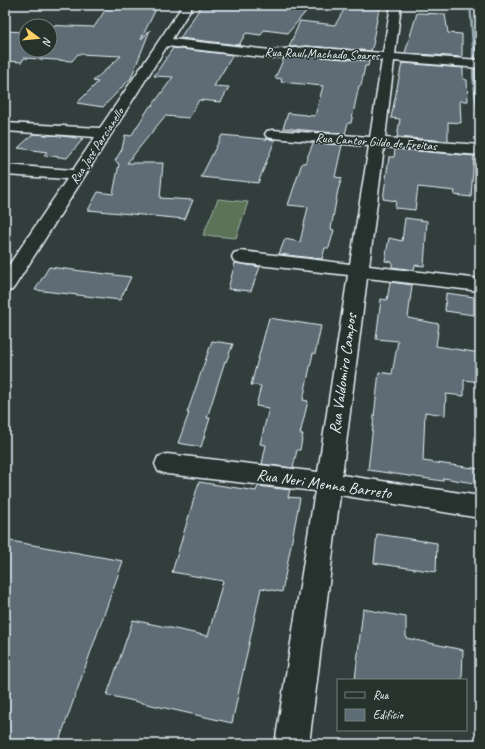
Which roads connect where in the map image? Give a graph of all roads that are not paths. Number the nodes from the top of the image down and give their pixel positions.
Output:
1 (188, 5) edge
2 (396, 5) edge
3 (164, 42) junction
4 (390, 57) junction
5 (480, 64) edge
6 (5, 127) edge
7 (105, 133) junction
8 (272, 134) dead end
9 (378, 142) junction
10 (480, 150) edge
11 (5, 170) edge
12 (77, 175) junction
13 (241, 257) dead end
14 (358, 271) junction
15 (480, 285) edge
16 (5, 286) edge
17 (167, 464) dead end
18 (328, 483) junction
19 (480, 507) edge
20 (292, 744) edge

1 - 3 street, Rua José Parcianello
2 - 4 street, Rua Valdomiro Campos
3 - 4 street, Rua Raul Machado Soares
3 - 7 street, Rua José Parcianello
4 - 5 street, Rua Raul Machado Soares
4 - 9 street, Rua Valdomiro Campos
6 - 7 street
7 - 12 street, Rua José Parcianello
8 - 9 street, Rua Cantor Gildo de Freitas
9 - 10 street, Rua Cantor Gildo de Freitas
9 - 14 street, Rua Valdomiro Campos
11 - 12 street
12 - 16 street, Rua José Parcianello
13 - 14 street
14 - 15 street
14 - 18 street, Rua Valdomiro Campos
17 - 18 street, Rua Neri Menna Barreto
18 - 19 street, Rua Neri Menna Barreto
18 - 20 street, Rua Valdomiro Campos

